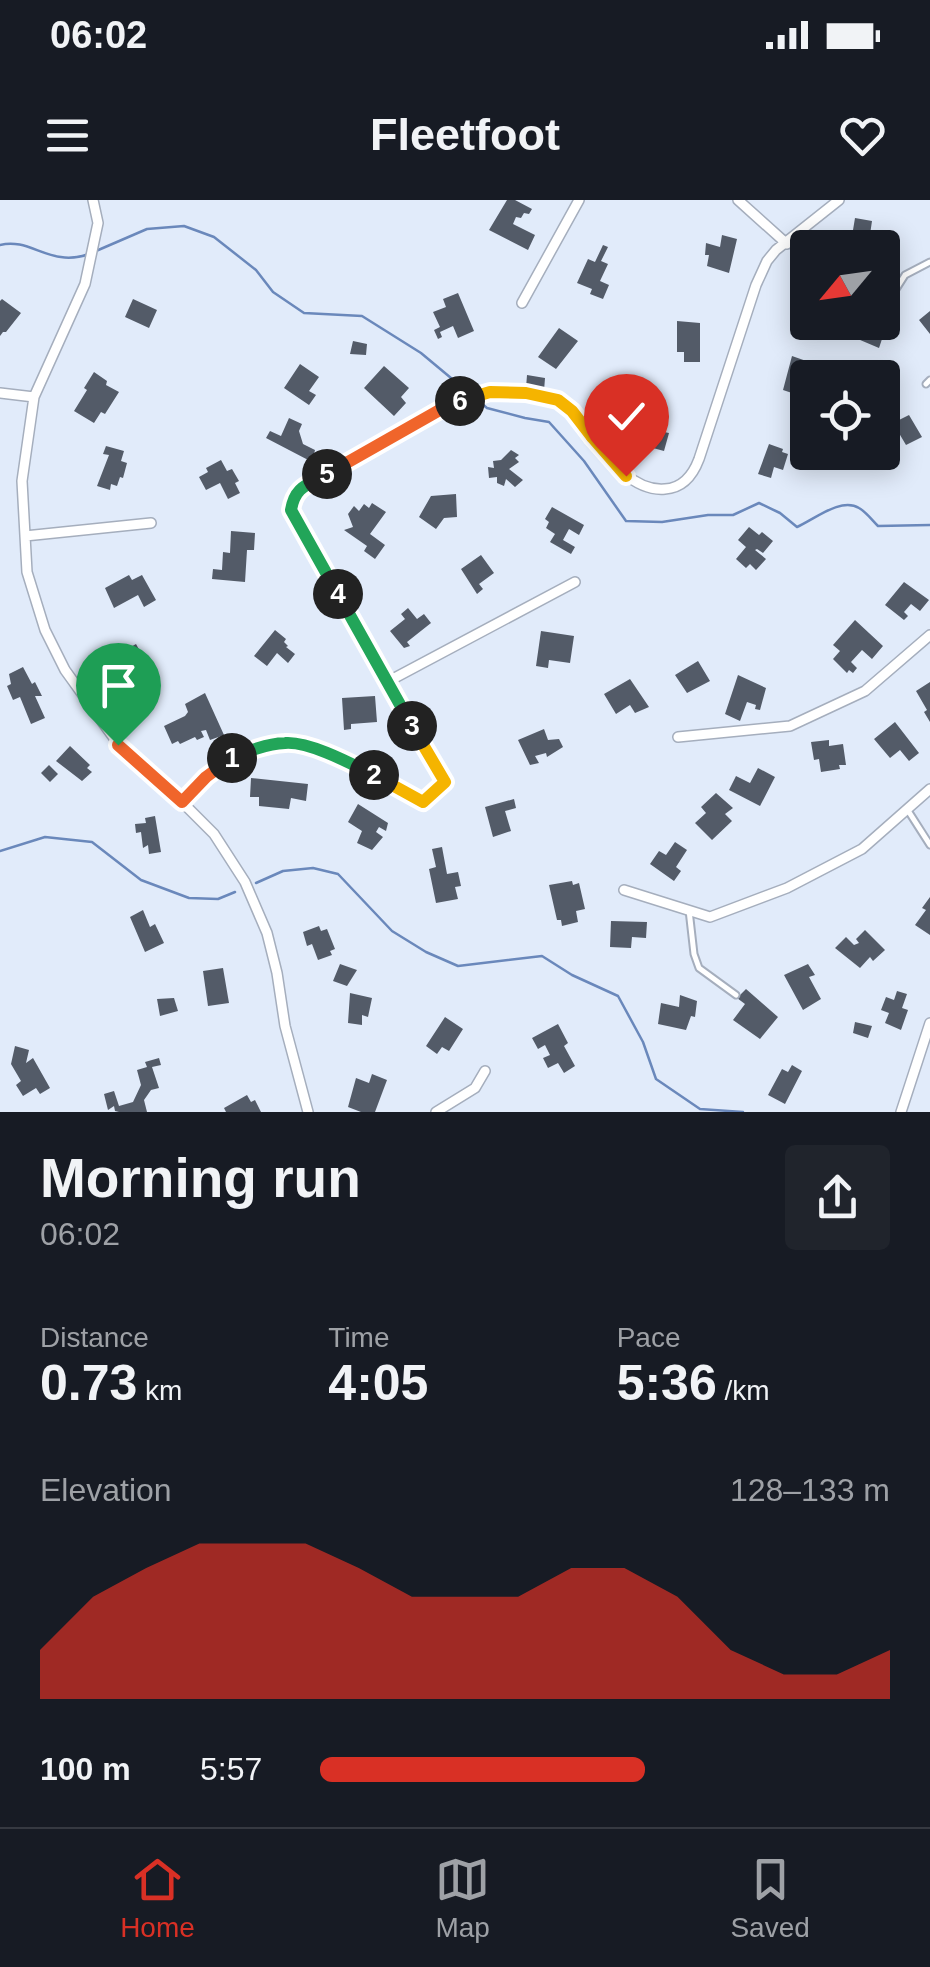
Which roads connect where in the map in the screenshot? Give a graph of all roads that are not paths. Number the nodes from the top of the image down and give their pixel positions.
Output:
1 (93, 200) edge
2 (579, 200) edge
3 (738, 200) edge
4 (839, 200) edge
5 (786, 244) junction
6 (930, 262) edge
7 (900, 283) edge
8 (522, 303) dead end
9 (0, 393) edge
10 (34, 397) junction
11 (558, 400) joint
12 (430, 416) joint
13 (152, 523) dead end
14 (25, 536) junction
15 (576, 582) dead end
16 (930, 635) edge
17 (387, 682) junction
18 (678, 737) dead end
19 (930, 789) edge
20 (182, 802) junction
21 (907, 809) junction
22 (930, 845) edge
23 (624, 890) dead end
24 (689, 910) junction
25 (736, 995) dead end
26 (930, 1023) edge
27 (485, 1070) dead end
28 (308, 1112) edge
29 (436, 1112) edge
30 (901, 1112) edge

1 - 10 street
2 - 8 street
3 - 5 street
4 - 5 street
5 - 11 street
6 - 7 lane
9 - 10 street
10 - 14 street
11 - 12 lane
12 - 17 street
13 - 14 street
14 - 20 street
15 - 17 street
16 - 18 street
17 - 20 street
19 - 21 street
20 - 28 street
21 - 22 lane
21 - 24 street
23 - 24 street
24 - 25 lane
26 - 30 street
27 - 29 street

